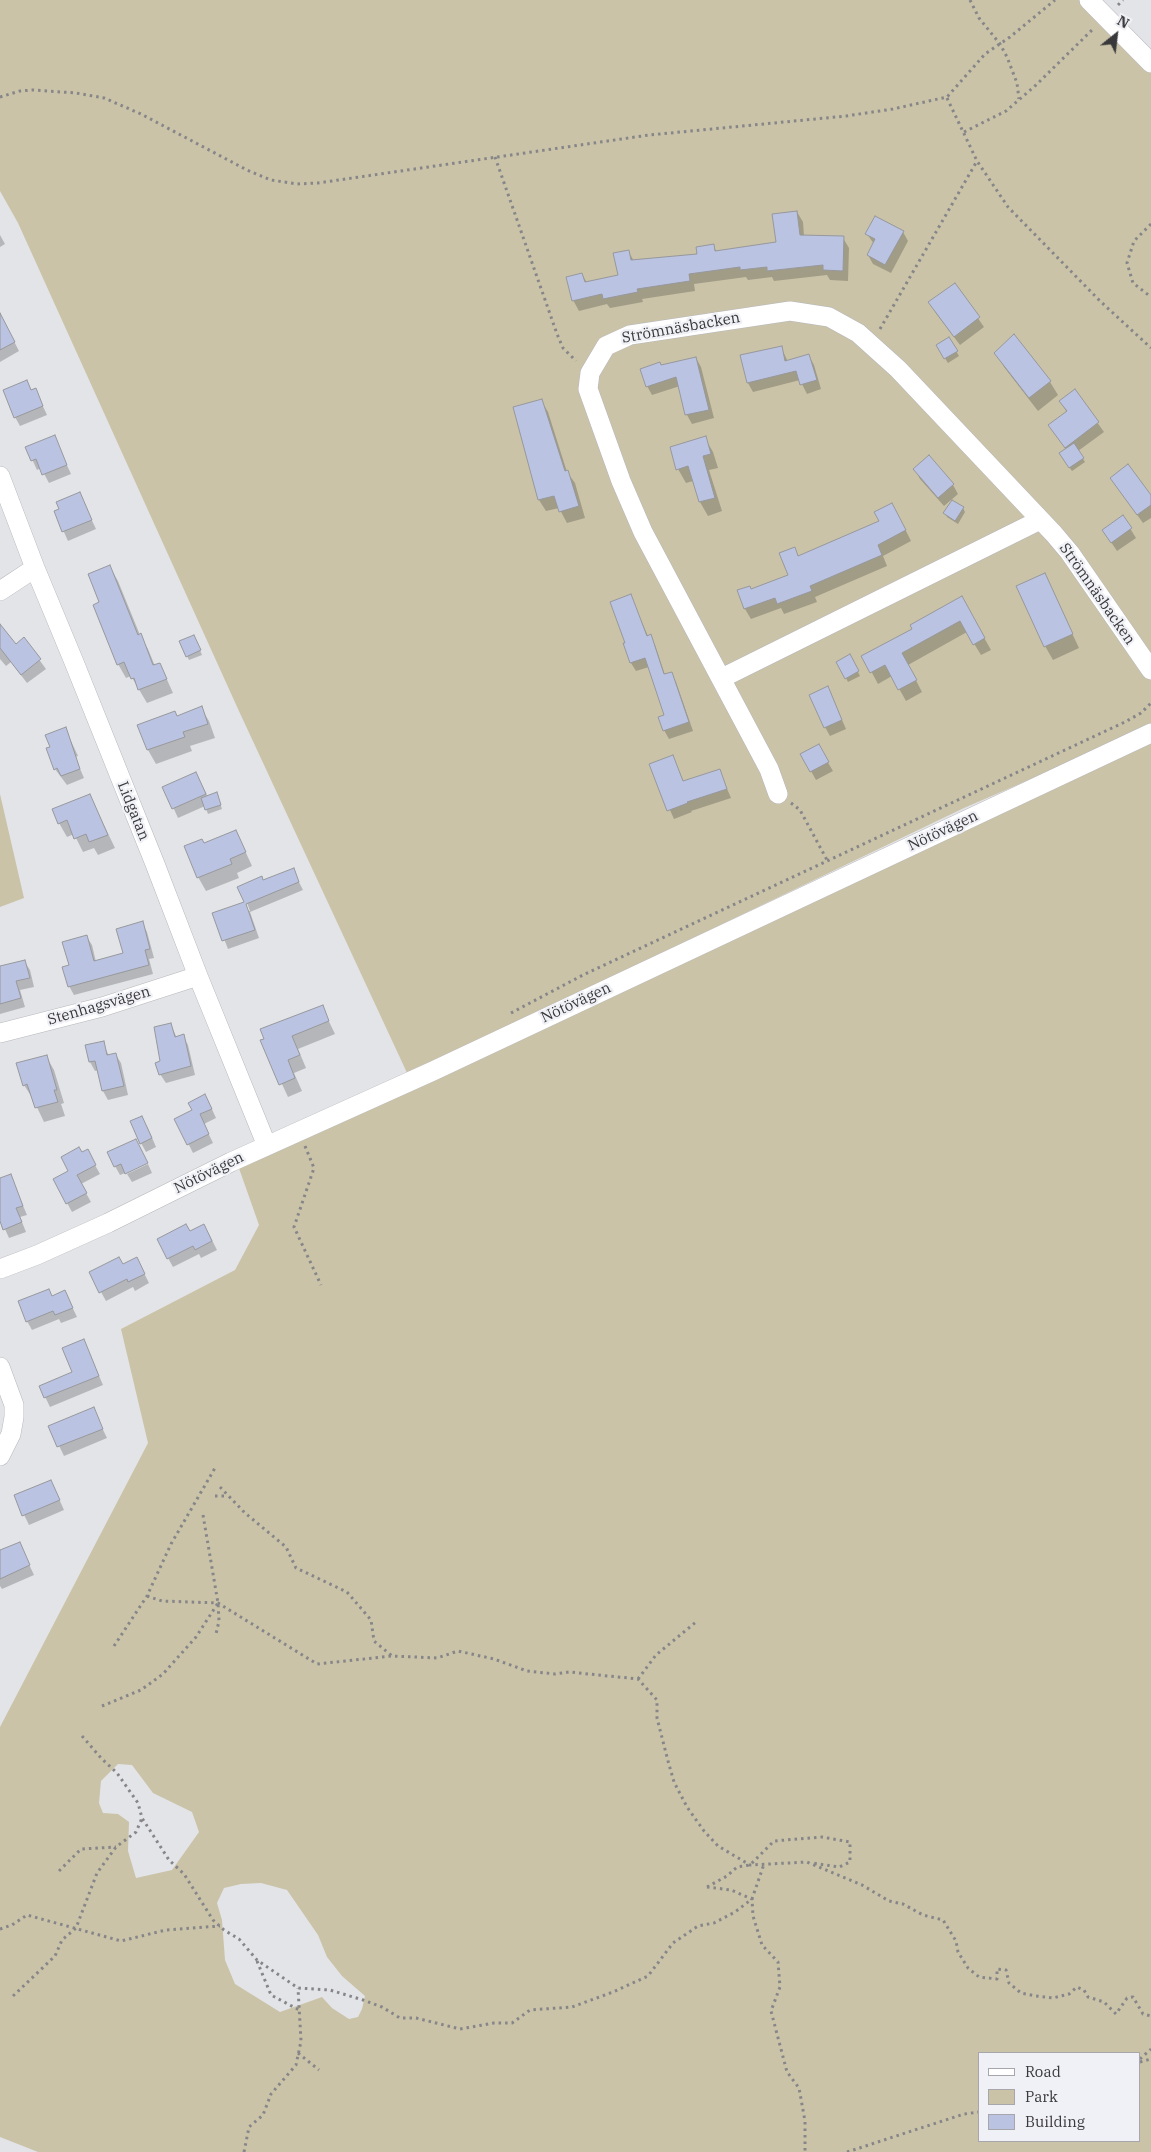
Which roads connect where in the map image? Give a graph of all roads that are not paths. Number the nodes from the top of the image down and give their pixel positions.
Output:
1 (1089, 0) edge
2 (1151, 63) edge
3 (0, 476) edge
4 (1040, 520) junction
5 (34, 568) junction
6 (0, 591) edge
7 (1151, 670) edge
8 (722, 678) junction
9 (1151, 733) edge
10 (778, 794) road end
11 (198, 976) junction
12 (0, 1033) edge
13 (267, 1146) junction
14 (0, 1270) edge
15 (0, 1367) edge
16 (0, 1456) edge

1 - 2 street
3 - 5 street, Lidgatan
4 - 7 street, Strömnäsbacken
4 - 8 street
4 - 8 street, Strömnäsbacken
5 - 6 street
5 - 11 street, Lidgatan
8 - 10 street, Strömnäsbacken
9 - 13 street, Nötövägen
11 - 12 street, Stenhagsvägen
11 - 13 street, Lidgatan
13 - 14 street, Nötövägen
15 - 16 street

